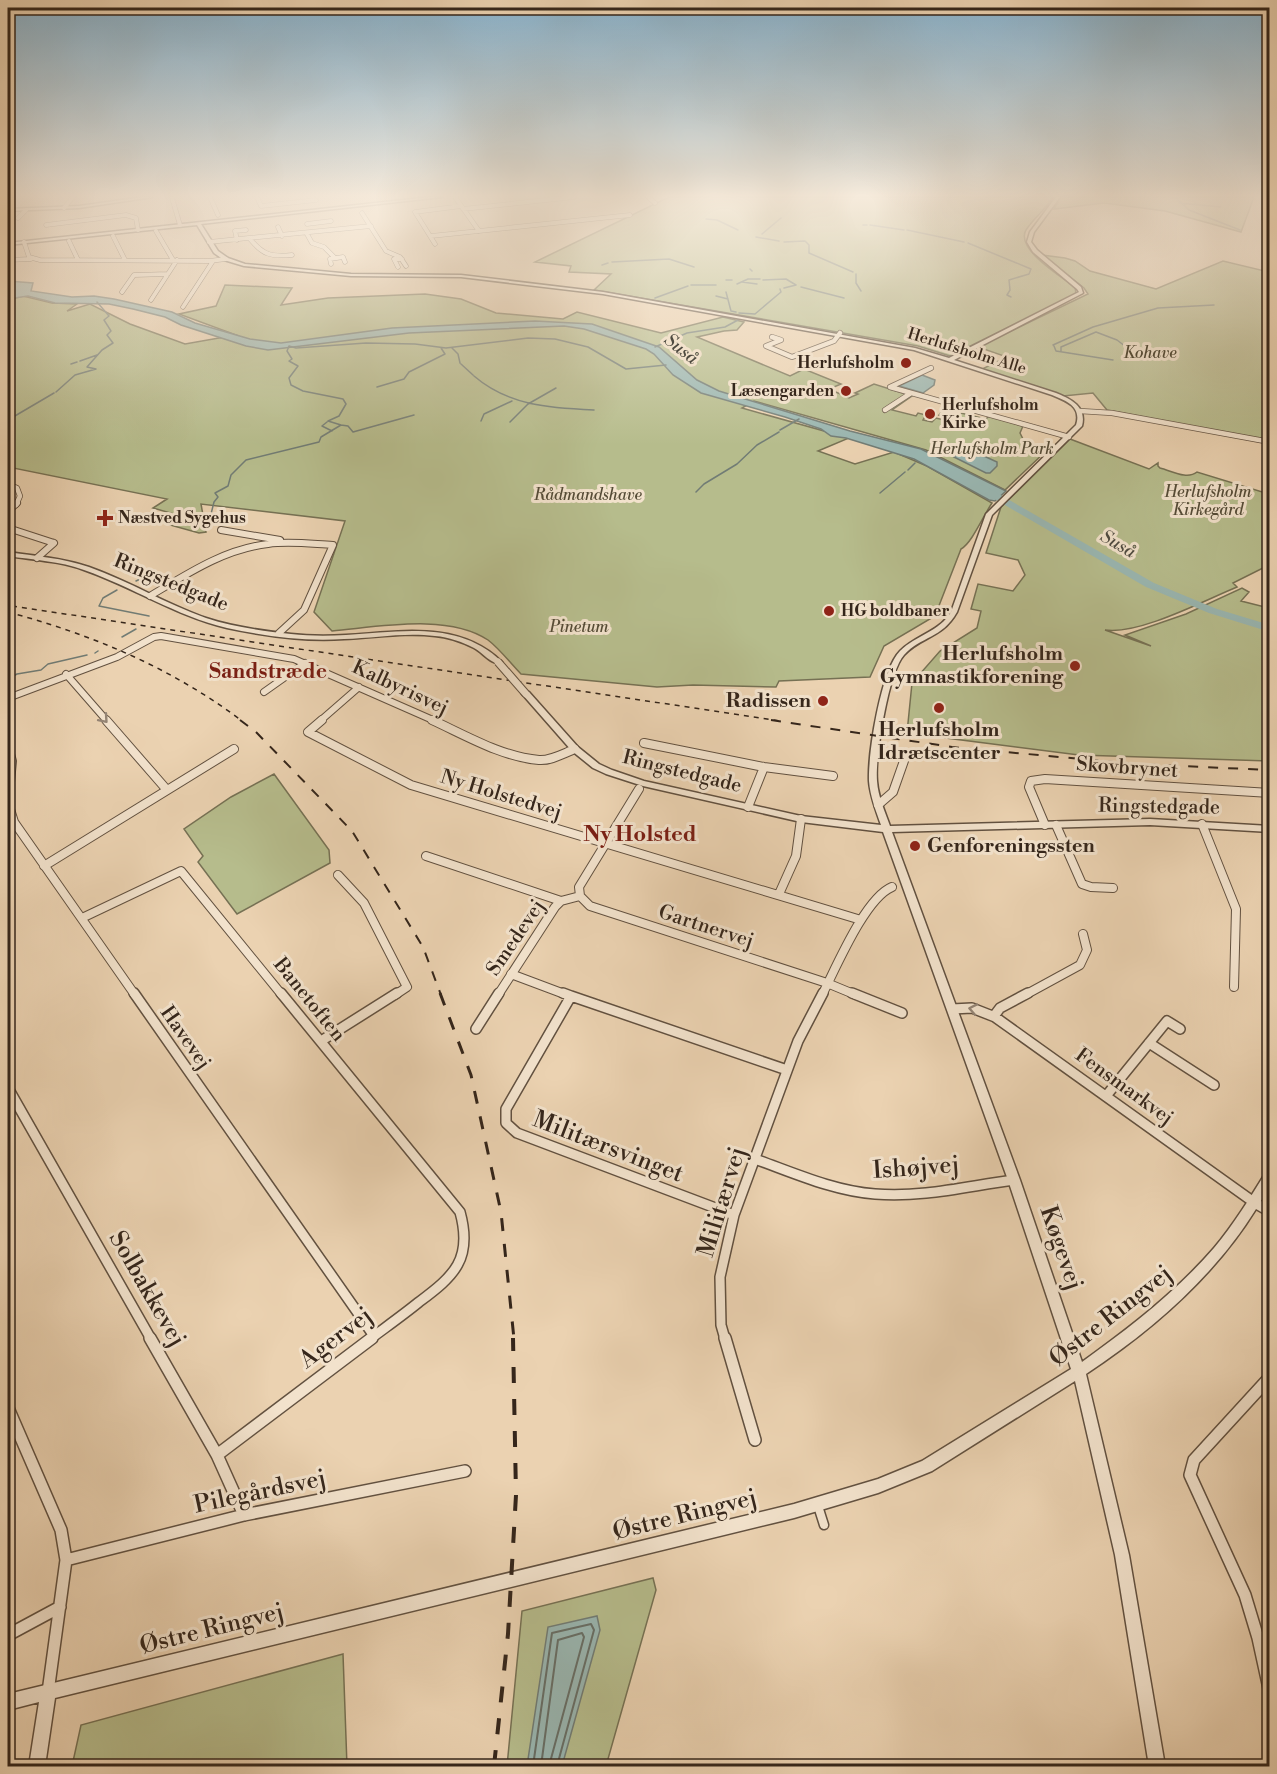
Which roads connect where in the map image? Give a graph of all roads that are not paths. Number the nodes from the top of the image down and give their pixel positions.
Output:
1 (131, 280) edge
2 (164, 280) edge
3 (201, 280) edge
4 (494, 280) edge
5 (1071, 280) edge
6 (122, 292) dead end
7 (151, 300) dead end
8 (183, 307) dead end
9 (839, 334) junction
10 (772, 337) dead end
11 (950, 360) junction
12 (931, 368) dead end
13 (911, 393) junction
14 (885, 410) dead end
15 (1080, 411) junction
16 (1069, 437) junction
17 (1269, 442) edge
18 (8, 484) edge
19 (8, 512) edge
20 (8, 528) edge
21 (220, 530) dead end
22 (246, 534) junction
23 (284, 543) junction
24 (240, 550) junction
25 (8, 554) edge
26 (38, 558) junction
27 (150, 596) junction
28 (279, 633) junction
29 (305, 663) junction
30 (66, 675) junction
31 (359, 687) junction
32 (264, 692) dead end
33 (8, 698) edge
34 (644, 743) dead end
35 (8, 747) edge
36 (234, 749) dead end
37 (574, 749) junction
38 (905, 758) dead end
39 (764, 767) junction
40 (833, 776) dead end
41 (641, 786) junction
42 (167, 790) junction
43 (1269, 794) edge
44 (878, 805) junction
45 (748, 807) junction
46 (801, 819) junction
47 (1202, 824) junction
48 (1045, 825) junction
49 (1056, 825) junction
50 (887, 829) junction
51 (1269, 829) edge
52 (606, 843) junction
53 (426, 856) dead end
54 (44, 866) junction
55 (338, 874) dead end
56 (892, 887) dead end
57 (1113, 888) dead end
58 (779, 894) junction
59 (580, 896) junction
60 (561, 901) junction
61 (82, 918) junction
62 (861, 920) junction
63 (1083, 934) dead end
64 (511, 974) junction
65 (827, 983) junction
66 (1234, 987) dead end
67 (571, 996) junction
68 (952, 1009) junction
69 (902, 1013) dead end
70 (994, 1016) junction
71 (476, 1029) dead end
72 (1180, 1029) dead end
73 (321, 1041) junction
74 (1149, 1043) junction
75 (786, 1070) junction
76 (1214, 1085) dead end
77 (8, 1088) edge
78 (1106, 1096) junction
79 (755, 1159) junction
80 (1269, 1176) edge
81 (1014, 1180) junction
82 (1255, 1203) junction
83 (1269, 1212) edge
84 (734, 1215) junction
85 (466, 1243) joint
86 (374, 1335) junction
87 (1079, 1373) junction
88 (1269, 1377) edge
89 (8, 1408) edge
90 (755, 1440) dead end
91 (218, 1455) junction
92 (465, 1471) dead end
93 (818, 1504) junction
94 (244, 1515) junction
95 (824, 1525) dead end
96 (66, 1560) junction
97 (60, 1607) junction
98 (8, 1635) edge
99 (1264, 1638) edge
100 (48, 1692) junction
101 (1269, 1693) edge
102 (8, 1702) edge
103 (37, 1767) edge
104 (1157, 1767) edge

1 - 6 street
2 - 7 street
3 - 8 street
4 - 9 street, Herlufsholm Alle
5 - 11 street
9 - 10 street
9 - 11 street, Herlufsholm Alle
11 - 15 street, Herlufsholm Alle
12 - 13 street, Herlufsholm Alle
13 - 14 street
13 - 16 street, Herlufsholm Alle
15 - 16 street
15 - 17 street, Herlufsholm Alle
16 - 44 street
18 - 19 street
20 - 26 street
21 - 22 street
22 - 23 street
22 - 24 street
23 - 24 street
23 - 28 street
24 - 27 street
25 - 26 street, Ringstedgade
26 - 27 street, Ringstedgade
27 - 28 street, Ringstedgade
28 - 37 street, Ringstedgade, bridge
29 - 30 street, Kalbyrisvej
29 - 31 street, Kalbyrisvej
29 - 32 street
30 - 33 street, Kalbyrisvej
30 -> 42 street
31 - 37 street, Kalbyrisvej
31 - 52 street, Ny Holstedvej
34 - 39 street
35 - 54 street, Havevej
36 - 42 street
37 - 41 street, Ringstedgade
38 - 44 street
39 - 40 street
39 - 45 street
41 - 45 street, Ringstedgade
41 - 52 street
42 - 54 street
43 - 48 street, Skovbrynet
44 - 50 street
45 - 46 street, Ringstedgade
46 - 50 street, Ringstedgade
46 - 58 street
47 - 49 street, Ringstedgade
47 - 51 street, Ringstedgade
47 - 66 street
48 - 49 street, Ringstedgade
48 - 50 street, Ringstedgade
49 - 57 street
50 - 68 street, Køgevej
52 - 58 street, Ny Holstedvej
52 - 59 street
53 - 60 street
54 - 61 street, Havevej
55 - 73 street
56 - 62 street, Militærvej
58 - 62 street, Ny Holstedvej
59 - 60 street, Smedevej
59 - 65 street, Gartnervej
60 - 64 street, Smedevej
61 - 73 street, Banetoften
61 - 86 street, Havevej
62 - 65 street, Militærvej
63 - 70 street
64 - 67 street
64 - 71 street, Smedevej
65 - 69 street
65 - 75 street, Militærvej
67 - 75 street
67 - 84 street, Militærsvinget
70 -> 68 street, Fensmarkvej
68 - 81 street, Køgevej
70 - 78 street, Fensmarkvej
72 - 74 street
73 - 85 street, Banetoften
74 - 76 street
74 - 78 street
75 - 79 street, Militærvej
77 - 91 street, Solbakkevej
78 - 82 street, Fensmarkvej
79 - 81 street, Ishøjvej
79 - 84 street, Militærvej
80 - 82 street, Østre Ringvej
81 - 87 street, Køgevej
82 - 83 street, Fensmarkvej
82 - 87 street, Østre Ringvej
84 - 90 street, Militærvej
85 - 86 street, Agervej
86 - 91 street, Agervej
87 - 93 street, Østre Ringvej
87 - 104 street, Køgevej
88 - 99 street
89 - 96 street
91 - 94 street, Solbakkevej
92 - 94 street, Pilegårdsvej
93 - 95 street
93 - 100 street, Østre Ringvej
94 - 96 street, Pilegårdsvej
96 - 97 street
97 - 98 street
97 - 100 street
99 - 101 street
100 - 102 street, Østre Ringvej
100 - 103 street

